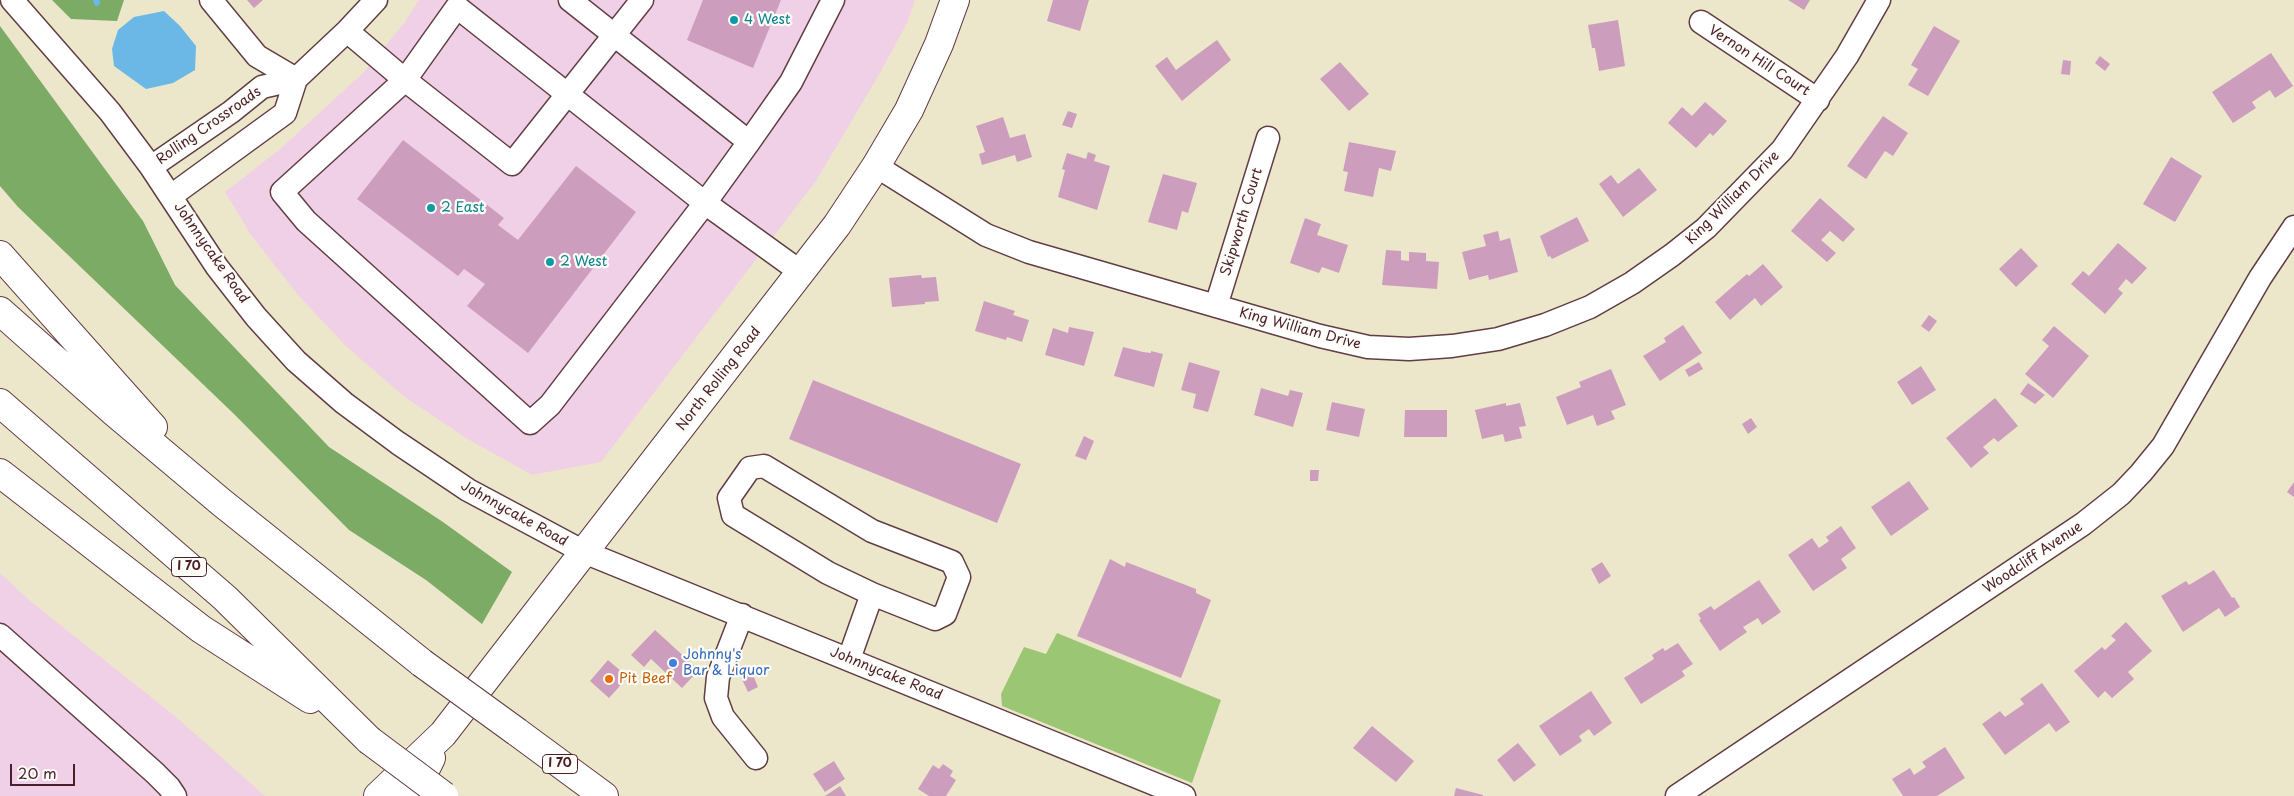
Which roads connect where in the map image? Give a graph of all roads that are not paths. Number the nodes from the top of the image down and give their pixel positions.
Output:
1 (12, 0) edge
2 (211, 0) edge
3 (376, 0) edge
4 (570, 0) edge
5 (642, 0) edge
6 (833, 0) edge
7 (955, 0) edge
8 (1879, 0) edge
9 (1701, 22) dead end
10 (347, 31) junction
11 (615, 36) junction
12 (296, 79) junction
13 (404, 80) junction
14 (568, 93) junction
15 (1818, 100) junction
16 (1268, 138) dead end
17 (749, 142) junction
18 (876, 166) junction
19 (151, 167) junction
20 (171, 196) junction
21 (705, 203) junction
22 (2294, 227) edge
23 (0, 255) edge
24 (802, 273) junction
25 (1216, 306) junction
26 (0, 311) edge
27 (0, 403) edge
28 (0, 473) edge
29 (221, 502) junction
30 (584, 552) junction
31 (872, 594) junction
32 (742, 615) junction
33 (0, 635) edge
34 (849, 659) junction
35 (443, 734) junction
36 (369, 740) junction
37 (756, 758) dead end
38 (175, 796) edge
39 (378, 796) edge
40 (412, 796) edge
41 (444, 796) edge
42 (604, 796) edge
43 (1184, 796) edge
44 (1677, 796) edge

1 - 19 street, Johnnycake Road
2 - 12 street
3 - 10 street
4 - 11 street
5 - 11 street
6 - 17 street
7 - 18 main road, North Rolling Road
8 - 15 street, King William Drive
9 - 15 street, Vernon Hill Court
10 - 12 street
10 - 13 street
11 - 14 street
11 - 17 street
12 - 19 street, Rolling Crossroads
12 - 20 street
13 - 14 street
13 - 14 street
13 - 21 street
14 - 21 street
15 - 25 street, King William Drive
16 - 25 street, Skipworth Court
17 - 21 street
18 - 24 main road, North Rolling Road
18 - 25 street, King William Drive
19 - 20 street, Johnnycake Road
20 - 30 street, Johnnycake Road
21 - 24 street
22 - 44 street, Woodcliff Avenue
23 - 29 main road
24 - 30 main road, North Rolling Road
26 - 29 main road, I 70
27 - 36 main road, I 70
28 - 36 main road
29 - 42 main road, I 70, bridge
30 - 32 street, Johnnycake Road
30 - 35 main road, North Rolling Road
31 - 31 street
31 - 34 street
32 - 34 street, Johnnycake Road
32 - 37 street
33 - 38 street
34 - 43 street, Johnnycake Road
35 - 39 main road, North Rolling Road
35 - 40 main road, North Rolling Road
36 - 41 main road, I 70, bridge

